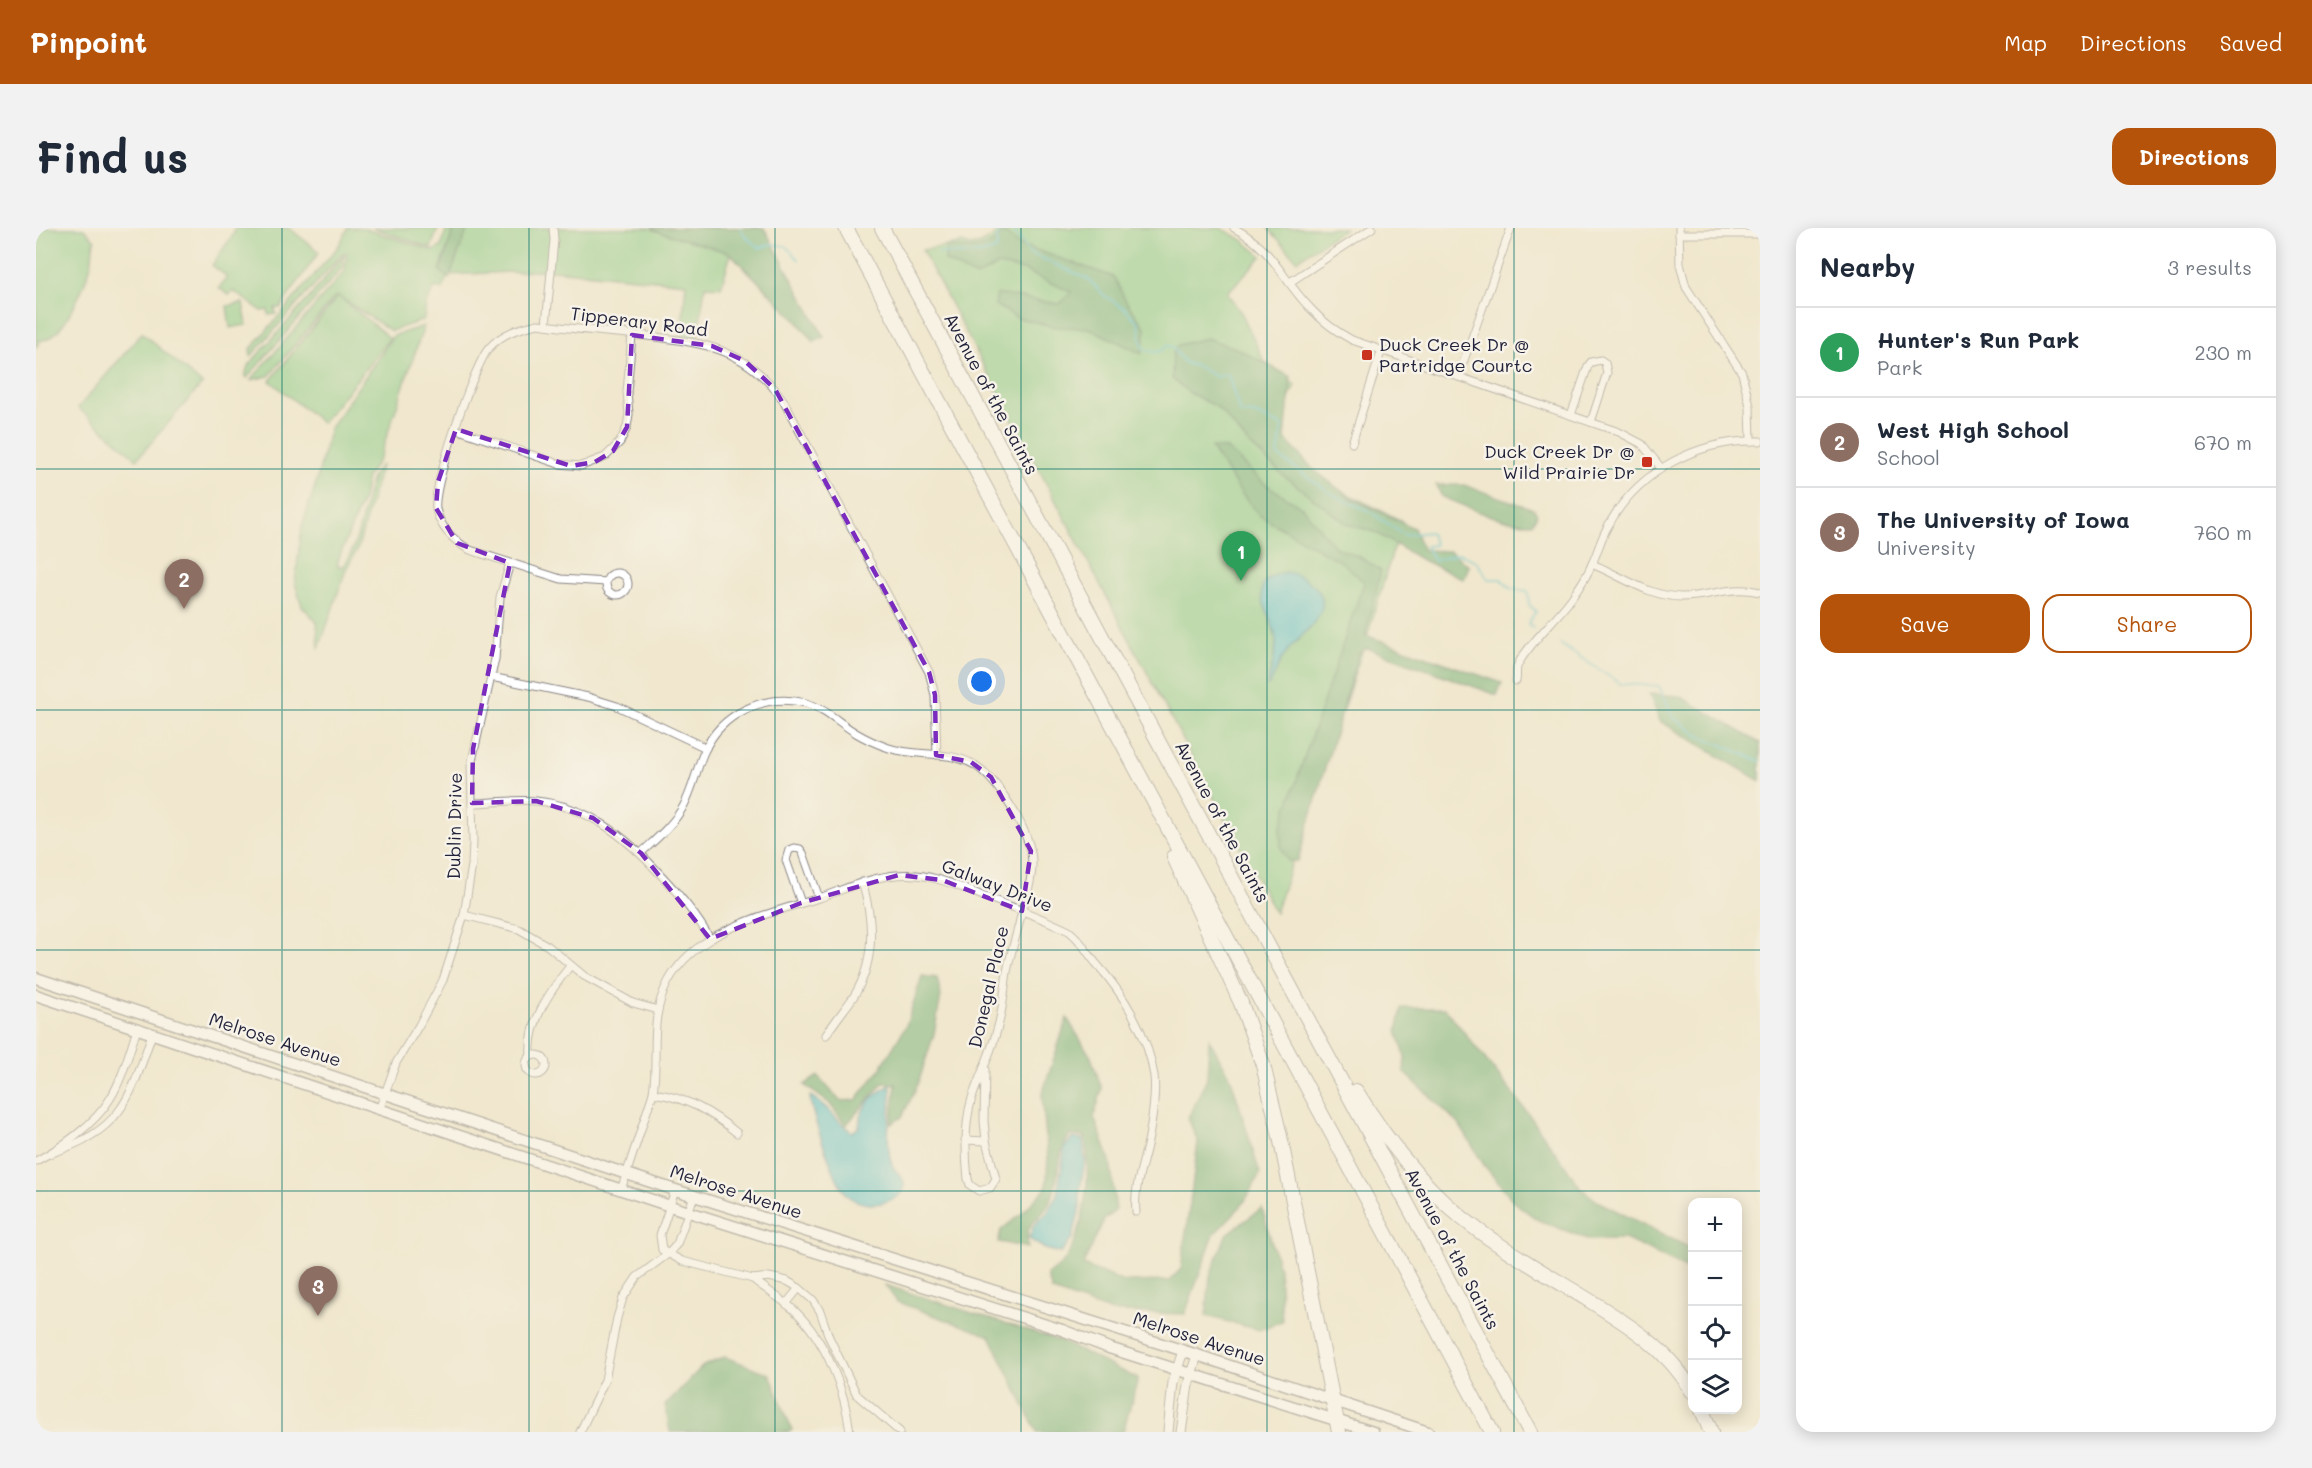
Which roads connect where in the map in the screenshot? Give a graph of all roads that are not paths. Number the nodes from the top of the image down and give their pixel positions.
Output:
1 (553, 228) edge
2 (846, 228) edge
3 (882, 228) edge
4 (1234, 228) edge
5 (1372, 228) edge
6 (1511, 228) edge
7 (1679, 231) edge
8 (1760, 234) edge
9 (1290, 282) junction
10 (546, 325) junction
11 (632, 335) junction
12 (1381, 352) junction
13 (1458, 377) junction
14 (1571, 415) junction
15 (1591, 422) junction
16 (456, 429) junction
17 (1751, 441) junction
18 (1760, 441) edge
19 (1352, 443) dead end
20 (1661, 468) junction
21 (510, 563) junction
22 (1592, 564) junction
23 (606, 582) dead end
24 (1760, 592) edge
25 (491, 677) junction
26 (1516, 681) dead end
27 (706, 748) junction
28 (937, 755) junction
29 (1133, 765) junction
30 (472, 803) junction
31 (1212, 840) junction
32 (641, 853) junction
33 (862, 882) junction
34 (819, 898) junction
35 (801, 903) junction
36 (1022, 911) junction
37 (464, 915) junction
38 (710, 939) junction
39 (570, 966) junction
40 (36, 978) edge
41 (36, 995) edge
42 (658, 1010) junction
43 (137, 1029) junction
44 (152, 1034) junction
45 (826, 1035) dead end
46 (531, 1056) dead end
47 (985, 1069) junction
48 (653, 1093) junction
49 (385, 1094) junction
50 (379, 1110) junction
51 (737, 1133) dead end
52 (965, 1140) junction
53 (986, 1141) junction
54 (49, 1154) junction
55 (36, 1161) edge
56 (627, 1174) junction
57 (621, 1190) junction
58 (675, 1190) junction
59 (694, 1196) junction
60 (670, 1206) junction
61 (688, 1212) junction
62 (1136, 1212) dead end
63 (669, 1254) junction
64 (753, 1279) junction
65 (799, 1288) junction
66 (786, 1304) junction
67 (1183, 1351) junction
68 (1197, 1355) junction
69 (1178, 1368) junction
70 (1191, 1372) junction
71 (848, 1378) junction
72 (838, 1384) junction
73 (1688, 1385) edge
74 (1332, 1400) junction
75 (1704, 1414) edge
76 (1337, 1426) edge
77 (580, 1432) edge
78 (850, 1432) edge
79 (900, 1432) edge
80 (1168, 1432) edge
81 (1181, 1432) edge
82 (1373, 1432) edge
83 (1428, 1432) edge
84 (1492, 1432) edge
85 (1530, 1432) edge
86 (1711, 1432) edge

1 - 10 street
2 - 29 highway
3 - 31 highway, Avenue of the Saints
4 - 9 street
5 - 9 street
6 - 13 street
7 - 8 street
7 - 17 street
9 - 12 street
10 - 11 street, Tipperary Road
10 - 16 street, Tipperary Road
11 - 16 street
11 - 28 street, Tipperary Road
12 - 13 street
12 - 19 street
13 - 14 street
14 - 15 street
14 - 15 street
15 - 20 street
16 - 21 street, Tipperary Road
17 - 18 street
17 - 20 street
20 - 22 street
21 - 23 street, Tipperary Road
21 - 25 street, Dublin Drive
22 - 24 street
22 - 26 street
25 - 27 street
25 - 30 street, Dublin Drive
27 - 28 street, Donegal Place
27 - 32 street, Donegal Place
28 - 36 street, Donegal Place
29 - 74 highway
29 - 84 highway
30 - 32 street
30 - 37 street, Dublin Drive
31 - 73 highway
31 - 85 highway, Avenue of the Saints
32 - 38 street
33 - 34 street, Galway Drive
33 - 36 street, Galway Drive
33 - 45 street
34 - 35 street, Galway Drive
34 - 35 street
35 - 38 street, Galway Drive
36 - 47 street, Donegal Place
36 - 62 street, Galway Drive
37 - 39 street
37 - 49 street, Dublin Drive
38 - 42 street, Galway Drive
39 - 42 street
39 - 46 street
40 - 49 main road, Melrose Avenue
41 - 43 main road, Melrose Avenue
42 - 48 street, Galway Drive
43 - 44 main road, Melrose Avenue
43 - 54 street
44 - 50 main road, Melrose Avenue
44 - 54 street
47 - 52 street, Donegal Place
47 - 53 street, Donegal Place
48 - 51 street
48 - 56 street, Galway Drive
49 - 50 street, Dublin Drive
49 - 56 main road, Melrose Avenue
50 - 57 main road, Melrose Avenue
52 - 53 street
52 - 53 street, Donegal Place
54 - 55 street
56 - 57 street, Galway Drive
56 - 58 main road, Melrose Avenue
57 - 60 main road, Melrose Avenue
58 - 59 main road, Melrose Avenue
58 - 60 street
59 - 61 street
59 - 67 main road, Melrose Avenue
60 - 61 main road, Melrose Avenue
60 - 63 street
61 - 63 street
61 - 69 main road, Melrose Avenue
63 - 64 street
63 - 77 street
64 - 65 street
64 - 66 street
65 - 66 street
65 - 71 street
66 - 72 street
67 - 68 main road, Melrose Avenue
67 - 69 street
68 - 70 street
68 - 74 main road, Melrose Avenue
69 - 70 main road, Melrose Avenue
69 - 80 street
70 - 76 main road, Melrose Avenue
70 - 81 street
71 - 72 street
71 - 79 street
72 - 78 street
74 - 76 highway
74 - 83 main road, Melrose Avenue
75 - 86 highway
76 - 82 main road, Melrose Avenue

